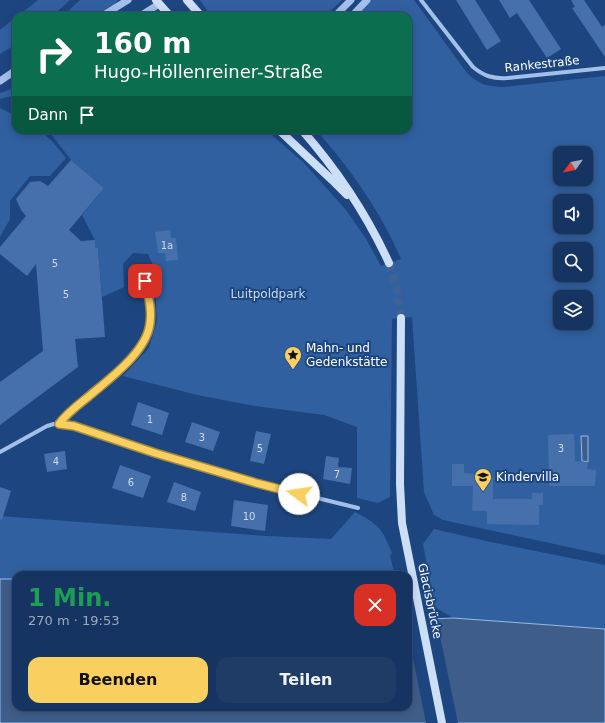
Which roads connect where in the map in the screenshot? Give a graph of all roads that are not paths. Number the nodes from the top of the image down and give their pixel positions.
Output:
1 (128, 0) edge
2 (187, 0) edge
3 (351, 0) edge
4 (367, 0) edge
5 (421, 0) edge
6 (160, 1) edge
7 (108, 12) edge
8 (145, 12) edge
9 (167, 12) edge
10 (198, 12) edge
11 (339, 12) edge
12 (356, 12) edge
13 (605, 68) edge
14 (12, 73) edge
15 (12, 77) edge
16 (0, 81) edge
17 (283, 134) edge
18 (305, 134) edge
19 (360, 211) junction
20 (389, 263) tunnel mouth
21 (142, 269) dead end
22 (401, 318) tunnel mouth
23 (59, 424) junction
24 (0, 452) edge
25 (358, 508) dead end
26 (411, 571) edge
27 (412, 577) edge
28 (442, 723) edge

1 - 7 street
2 - 10 main road
3 - 11 street
4 - 12 street
5 - 13 street, Rankestraße
6 - 8 street
6 - 9 main road
14 - 16 street
15 - 16 street
17 - 19 main road
18 - 19 main road
19 - 20 main road
21 - 23 street
22 - 26 main road, Glacisbrücke
23 - 24 street
23 - 25 street
27 - 28 main road, Glacisbrücke

